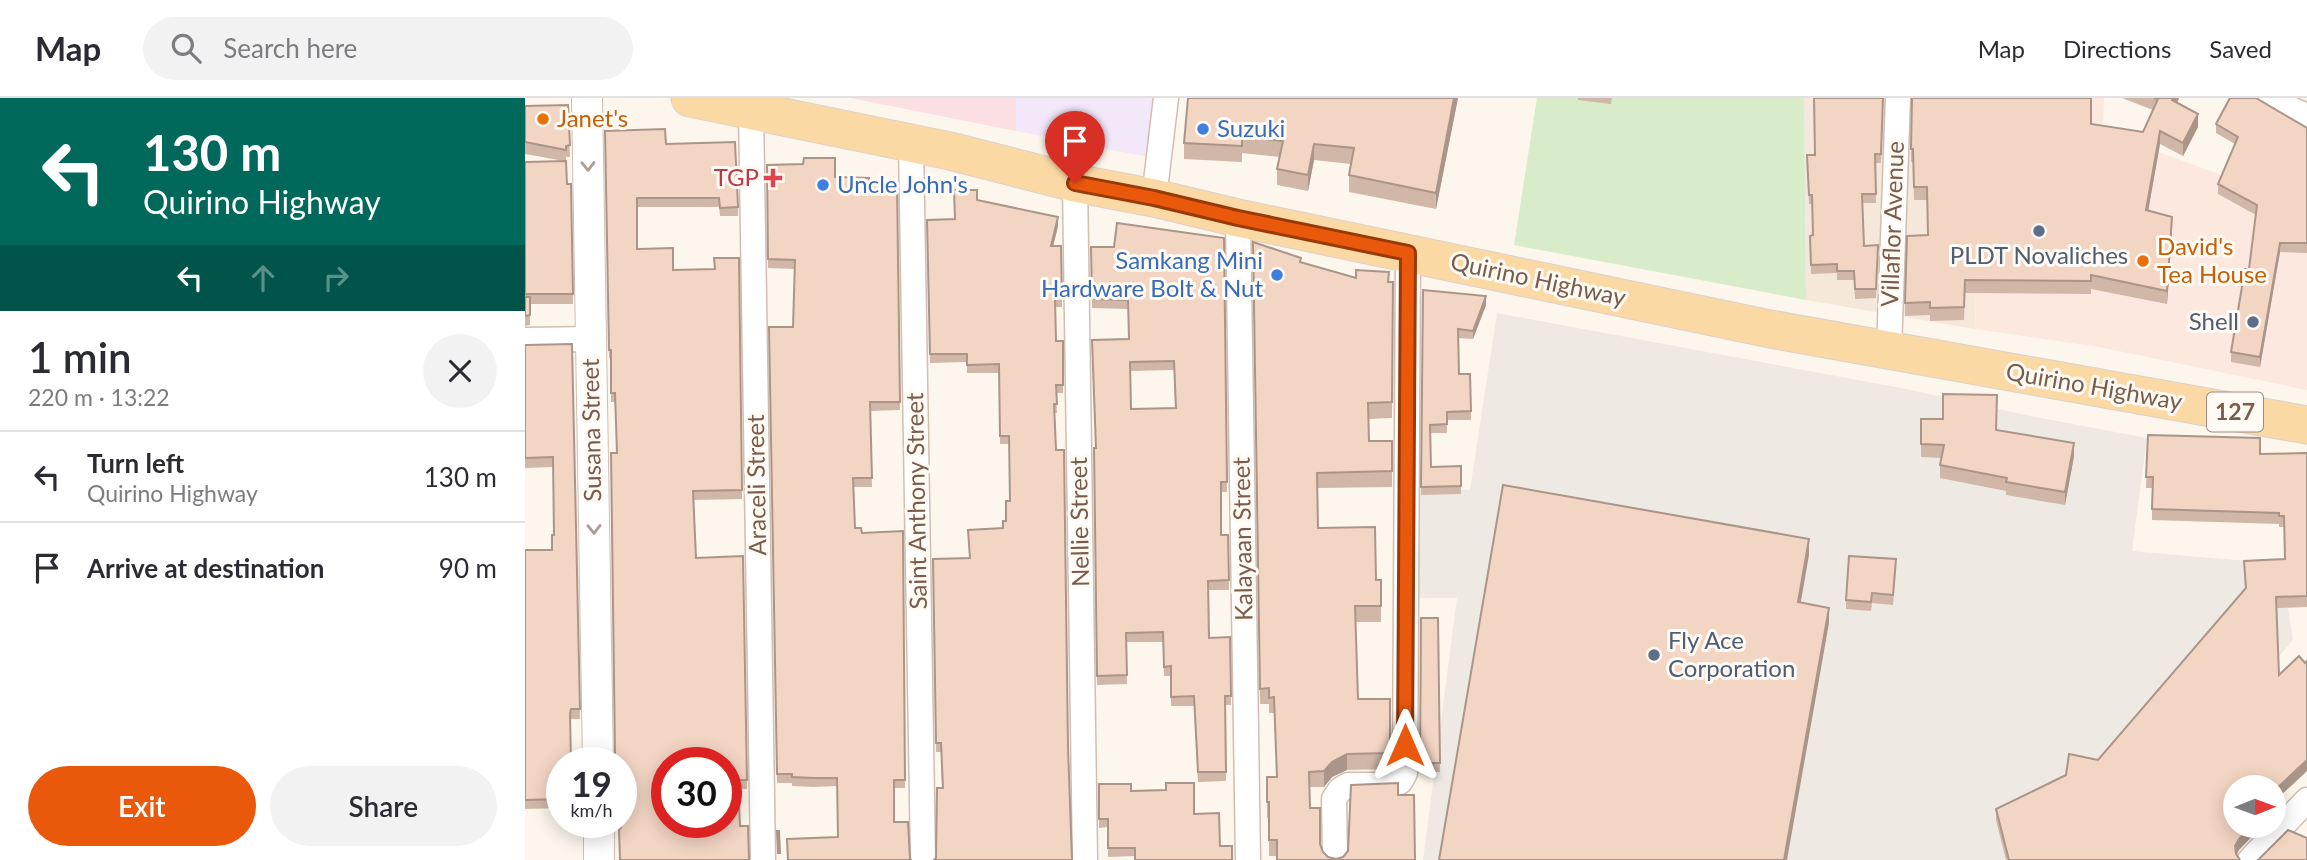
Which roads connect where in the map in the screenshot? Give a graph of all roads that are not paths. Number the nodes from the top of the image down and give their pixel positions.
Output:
1 (587, 98) edge
2 (690, 98) edge
3 (1166, 98) edge
4 (1898, 98) edge
5 (2266, 98) edge
6 (751, 110) junction
7 (2307, 116) edge
8 (911, 143) junction
9 (1075, 183) junction
10 (1154, 198) junction
11 (1238, 218) junction
12 (1408, 253) junction
13 (591, 339) junction
14 (525, 340) edge
15 (1889, 350) junction
16 (2307, 425) edge
17 (598, 747) edge
18 (2307, 800) edge
19 (2297, 825) edge
20 (599, 838) edge
21 (599, 860) edge
22 (763, 860) edge
23 (923, 860) edge
24 (1085, 860) edge
25 (1248, 860) edge
26 (1335, 860) edge
27 (2250, 860) edge

1 -> 13 street, Susana Street
2 - 6 main road, Quirino Highway / 127
3 - 10 street
4 - 15 street, Villaflor Avenue
5 - 7 street
6 - 8 main road, Quirino Highway / 127
6 - 22 street, Araceli Street
8 - 9 main road, Quirino Highway / 127
8 - 23 street, Saint Anthony Street
9 - 10 main road, Quirino Highway / 127
9 - 24 street, Nellie Street
10 - 11 main road, Quirino Highway / 127
11 - 12 main road, Quirino Highway / 127
11 - 25 street, Kalayaan Street
12 - 15 main road, Quirino Highway / 127
12 - 26 street
13 - 14 street
13 -> 17 street, Susana Street
15 - 16 main road, Quirino Highway / 127
18 - 19 street
19 - 27 street
20 - 21 street

